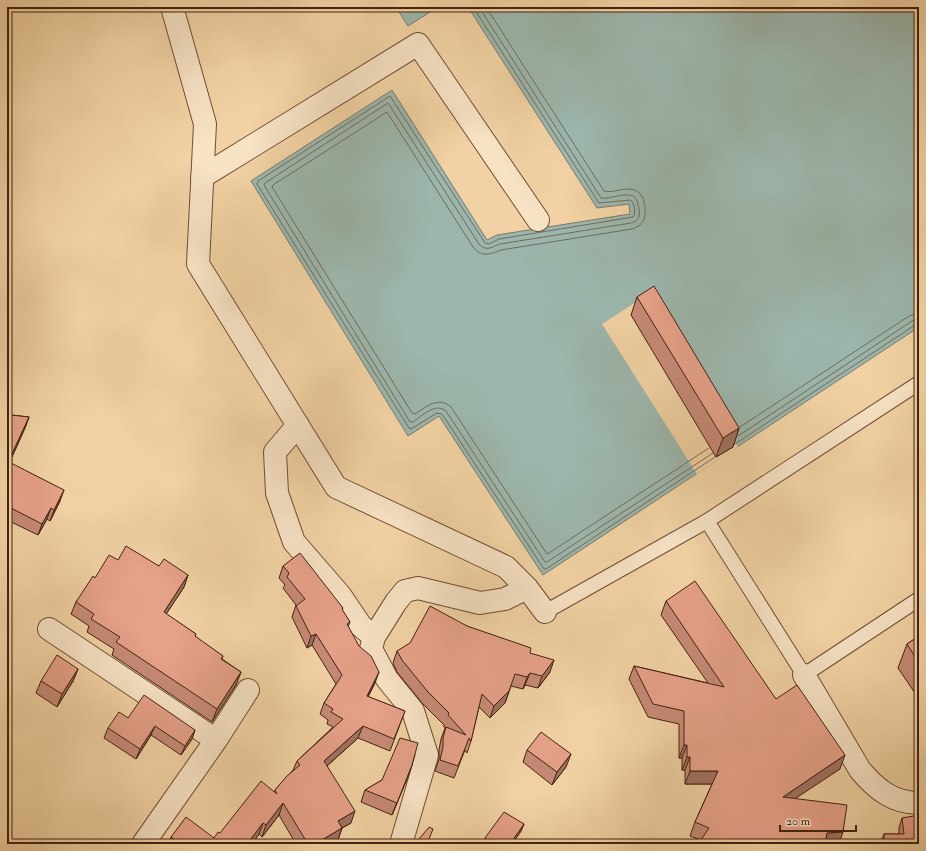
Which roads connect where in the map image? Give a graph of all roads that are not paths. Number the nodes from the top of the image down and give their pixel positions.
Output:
1 (172, 7) edge
2 (202, 177) junction
3 (538, 220) dead end
4 (919, 383) edge
5 (298, 425) junction
6 (707, 521) junction
7 (527, 588) junction
8 (919, 599) edge
9 (545, 612) joint
10 (49, 629) dead end
11 (374, 637) junction
12 (804, 675) junction
13 (248, 690) dead end
14 (216, 740) junction
15 (919, 803) edge
16 (143, 844) edge
17 (401, 844) edge

1 - 2 street
2 - 3 street
2 - 5 street
4 - 6 lane
5 - 7 street
5 - 11 street
6 - 9 lane
6 - 12 lane
7 - 9 street
7 - 11 street
8 - 12 lane
10 - 14 street
11 - 17 street
12 - 15 street
13 - 14 street
14 - 16 street

